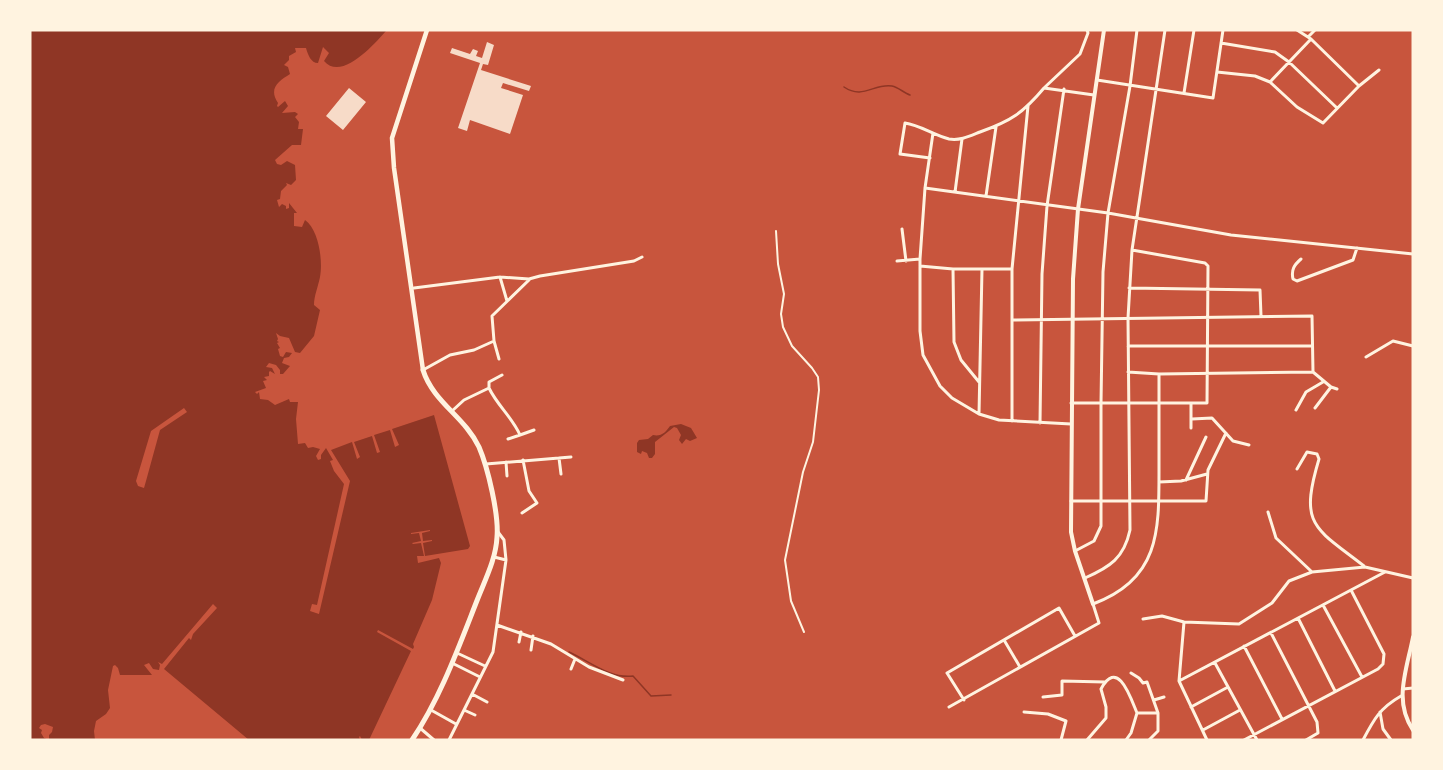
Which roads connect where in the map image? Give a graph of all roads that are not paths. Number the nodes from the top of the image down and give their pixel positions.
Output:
1 (427, 30) edge
2 (1087, 30) edge
3 (1104, 30) edge
4 (1137, 30) edge
5 (1165, 30) edge
6 (1194, 30) edge
7 (1223, 30) edge
8 (1297, 30) edge
9 (1315, 30) edge
10 (1310, 38) junction
11 (1221, 43) junction
12 (1289, 62) junction
13 (1379, 70) dead end
14 (1217, 72) junction
15 (1097, 80) junction
16 (1269, 82) junction
17 (1130, 86) junction
18 (1359, 86) junction
19 (1044, 87) junction
20 (1155, 88) junction
21 (1064, 89) junction
22 (1184, 93) junction
23 (1094, 95) junction
24 (1028, 106) junction
25 (1337, 108) junction
26 (996, 126) junction
27 (933, 133) junction
28 (962, 139) junction
29 (930, 158) junction
30 (925, 188) junction
31 (954, 192) junction
32 (986, 196) junction
33 (1018, 201) junction
34 (1047, 206) junction
35 (1078, 209) junction
36 (1108, 213) junction
37 (1137, 217) junction
38 (902, 229) dead end
39 (776, 231) dead end
40 (1357, 248) junction
41 (1132, 250) junction
42 (1413, 254) edge
43 (642, 257) dead end
44 (920, 259) junction
45 (1301, 259) dead end
46 (897, 261) dead end
47 (906, 261) junction
48 (920, 266) junction
49 (954, 269) junction
50 (982, 269) junction
51 (1012, 269) junction
52 (500, 278) junction
53 (529, 279) junction
54 (414, 288) dead end
55 (1129, 288) junction
56 (1208, 290) junction
57 (507, 301) junction
58 (1261, 317) junction
59 (1102, 318) junction
60 (1128, 318) junction
61 (1208, 318) junction
62 (1040, 319) junction
63 (1071, 319) junction
64 (1012, 320) junction
65 (1413, 339) edge
66 (494, 341) junction
67 (1412, 345) edge
68 (1128, 346) junction
69 (1208, 346) junction
70 (1312, 346) junction
71 (1366, 357) dead end
72 (499, 359) dead end
73 (423, 370) junction
74 (1128, 372) junction
75 (1313, 372) junction
76 (1159, 374) junction
77 (1208, 374) junction
78 (502, 375) dead end
79 (1323, 382) junction
80 (980, 383) junction
81 (1331, 387) junction
82 (489, 388) junction
83 (1337, 389) dead end
84 (1071, 403) junction
85 (1101, 403) junction
86 (1128, 403) junction
87 (1159, 404) junction
88 (1191, 404) junction
89 (1315, 408) dead end
90 (1296, 410) dead end
91 (452, 411) junction
92 (979, 414) junction
93 (1192, 419) junction
94 (1012, 421) junction
95 (1040, 423) junction
96 (1071, 424) junction
97 (1191, 428) dead end
98 (534, 430) dead end
99 (1226, 433) junction
100 (520, 435) junction
101 (1206, 437) dead end
102 (508, 439) dead end
103 (1250, 445) dead end
104 (572, 457) dead end
105 (559, 458) junction
106 (523, 460) junction
107 (506, 462) junction
108 (485, 465) junction
109 (1297, 469) dead end
110 (561, 474) dead end
111 (1208, 474) junction
112 (507, 476) dead end
113 (1186, 480) junction
114 (1159, 482) junction
115 (1071, 501) junction
116 (1101, 502) junction
117 (1130, 502) junction
118 (1158, 502) junction
119 (1268, 512) dead end
120 (522, 513) dead end
121 (497, 530) junction
122 (1076, 551) junction
123 (494, 557) junction
124 (506, 560) junction
125 (1365, 567) junction
126 (1386, 571) junction
127 (1312, 572) junction
128 (1085, 578) junction
129 (1413, 578) edge
130 (1351, 590) junction
131 (1094, 604) junction
132 (1323, 605) junction
133 (1143, 618) dead end
134 (1298, 618) junction
135 (1184, 622) junction
136 (497, 625) junction
137 (521, 632) junction
138 (804, 632) dead end
139 (1271, 633) junction
140 (533, 636) junction
141 (1076, 636) junction
142 (1413, 637) edge
143 (1004, 640) junction
144 (519, 642) dead end
145 (1244, 646) junction
146 (531, 650) dead end
147 (457, 653) junction
148 (575, 659) junction
149 (1215, 662) junction
150 (452, 663) junction
151 (486, 666) junction
152 (1020, 667) junction
153 (571, 669) dead end
154 (1131, 674) dead end
155 (480, 677) junction
156 (1362, 677) junction
157 (623, 680) dead end
158 (1179, 681) junction
159 (1105, 682) junction
160 (1228, 687) junction
161 (1413, 688) edge
162 (1402, 689) junction
163 (1335, 691) junction
164 (472, 694) junction
165 (1401, 696) junction
166 (1043, 697) dead end
167 (1164, 697) dead end
168 (964, 700) junction
169 (1154, 700) junction
170 (487, 702) dead end
171 (1308, 705) junction
172 (949, 707) dead end
173 (1191, 707) junction
174 (429, 709) junction
175 (464, 710) junction
176 (1240, 710) junction
177 (1380, 711) junction
178 (1024, 712) dead end
179 (1137, 713) junction
180 (1158, 713) junction
181 (475, 715) dead end
182 (1282, 719) junction
183 (457, 725) junction
184 (420, 728) junction
185 (1203, 730) junction
186 (1413, 730) edge
187 (1254, 735) junction
188 (412, 740) edge
189 (434, 740) edge
190 (449, 740) edge
191 (1061, 740) edge
192 (1087, 740) edge
193 (1126, 740) edge
194 (1149, 740) edge
195 (1207, 740) edge
196 (1244, 740) edge
197 (1257, 740) edge
198 (1306, 740) edge
199 (1363, 740) edge
200 (1390, 740) edge

1 - 73 main road
2 - 19 street
3 - 15 street
4 - 17 street
5 - 20 street
6 - 22 street
7 - 11 street
8 - 10 street
9 - 10 street
10 - 12 street
10 - 18 street
11 - 12 street
11 - 14 street
12 - 16 street
12 - 25 street
13 - 18 street
14 - 16 street
14 - 22 street
15 - 17 street
15 - 23 street
16 - 25 street
17 - 20 street
17 - 36 street
18 - 25 street
19 - 21 street
19 - 24 street
20 - 22 street
20 - 37 street
21 - 23 street
21 - 34 street
23 - 35 street
24 - 26 street
24 - 33 street
26 - 28 street
26 - 32 street
27 - 28 street
27 - 29 street
27 - 29 street
28 - 31 street
29 - 30 street
30 - 31 street
30 - 44 street
31 - 32 street
32 - 33 street
33 - 34 street
33 - 51 street
34 - 35 street
34 - 62 street
35 - 36 street
35 - 63 street
36 - 37 street
36 - 59 street
37 - 40 street
37 - 41 street
38 - 47 street
39 - 138 street
40 - 42 street
40 - 45 street
41 - 55 street
41 - 56 street
43 - 53 street
44 - 47 street
44 - 48 street
46 - 47 street
48 - 49 street
48 - 92 street
49 - 50 street
49 - 80 street
50 - 51 street
50 - 80 street
51 - 64 street
52 - 53 street
52 - 54 street
52 - 57 street
53 - 57 street
55 - 56 street
55 - 60 street
56 - 58 street
56 - 61 street
57 - 66 street
58 - 61 street
58 - 70 street
59 - 60 street
59 - 63 street
59 - 85 street
60 - 61 street
60 - 68 street
61 - 69 street
62 - 63 street
62 - 64 street
62 - 95 street
63 - 84 street
64 - 94 street
65 - 67 street
66 - 72 street
66 - 73 street
67 - 71 street
68 - 69 street
68 - 74 street
69 - 70 street
69 - 77 street
70 - 75 street
73 - 91 highway
74 - 76 street
74 - 86 street
75 - 77 street
75 - 79 street
76 - 77 street
76 - 87 street
77 - 88 street
78 - 82 street
79 - 81 street
79 - 90 street
80 - 92 street
81 - 83 street
81 - 89 street
82 - 91 street
82 - 100 street
84 - 85 street
84 - 96 street
85 - 86 street
85 - 116 street
86 - 87 street
86 - 117 street
87 - 88 street
87 - 114 street
88 - 93 street
91 - 108 highway
92 - 94 street
93 - 97 street
93 - 99 street
94 - 95 street
95 - 96 street
96 - 115 street
98 - 100 street
99 - 103 street
99 - 111 street
100 - 102 street
101 - 113 street
104 - 105 street
105 - 106 street
105 - 110 street
106 - 107 street
106 - 120 street
107 - 108 street
107 - 112 street
108 - 121 highway
109 - 125 street
111 - 113 street
111 - 118 street
113 - 114 street
114 - 118 street
115 - 116 street
115 - 122 street
116 - 117 street
116 - 122 street
117 - 118 street
117 - 128 street
118 - 131 street
119 - 127 street
121 - 123 highway
121 - 124 street
122 - 128 street
123 - 124 street
123 - 147 highway
124 - 136 street
125 - 126 street
125 - 127 street
126 - 129 street
126 - 130 street
127 - 135 street
128 - 131 street
130 - 132 street
130 - 156 street
131 - 141 street
132 - 134 street
132 - 156 street
133 - 135 street
134 - 139 street
134 - 163 street
135 - 158 street
136 - 137 street
136 - 151 street
137 - 140 street
137 - 144 street
139 - 145 street
139 - 171 street
140 - 146 street
140 - 148 street
141 - 143 street
141 - 152 street
142 - 162 street
143 - 152 street
143 - 168 street
145 - 149 street
145 - 182 street
147 - 150 highway
147 - 151 street
148 - 153 street
148 - 157 street
149 - 158 street
149 - 160 street
150 - 155 street
150 - 174 highway
151 - 155 street
152 - 168 street
154 - 169 street
155 - 164 street
156 - 163 street
158 - 173 street
159 - 166 street
159 - 179 street
159 - 192 street
160 - 173 street
160 - 176 street
161 - 162 street
162 - 165 street
163 - 171 street
164 - 170 street
164 - 175 street
165 - 177 street
165 - 186 street
167 - 169 street
168 - 172 street
169 - 180 street
171 - 182 street
171 - 198 street
173 - 185 street
174 - 183 street
174 - 184 highway
175 - 181 street
175 - 183 street
176 - 185 street
176 - 187 street
177 - 199 street
177 - 200 street
178 - 191 street
179 - 180 street
179 - 193 street
180 - 194 street
182 - 187 street
183 - 190 street
184 - 188 highway
184 - 189 street
185 - 195 street
187 - 196 street
187 - 197 street

